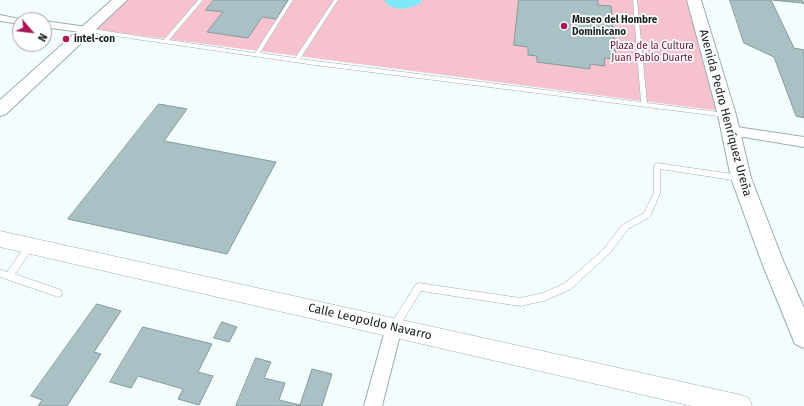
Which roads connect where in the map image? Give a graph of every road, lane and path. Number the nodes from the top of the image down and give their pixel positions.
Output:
1 (120, 0) edge
2 (202, 0) edge
3 (291, 0) edge
4 (336, 0) edge
5 (635, 0) edge
6 (694, 0) edge
7 (0, 18) edge
8 (12, 20) edge
9 (52, 25) edge
10 (88, 30) junction
11 (165, 42) junction
12 (256, 55) junction
13 (297, 60) junction
14 (644, 105) junction
15 (0, 110) edge
16 (728, 123) junction
17 (804, 142) edge
18 (741, 178) junction
19 (0, 239) edge
20 (30, 246) junction
21 (0, 274) edge
22 (9, 276) junction
23 (58, 293) dead end
24 (800, 317) edge
25 (394, 327) junction
26 (804, 336) edge
27 (373, 406) edge
28 (741, 406) edge

1 - 10 main road
2 - 11 lane
3 - 12 lane
4 - 13 lane
5 - 14 lane
6 - 16 main road, Avenida Pedro Henríquez Ureña
7 - 8 street
9 - 10 street
10 - 11 lane
10 - 15 main road
11 - 12 lane
12 - 13 lane
13 - 14 lane
14 - 16 lane
16 - 17 street
16 - 18 main road, Avenida Pedro Henríquez Ureña
18 - 24 main road, Avenida Pedro Henríquez Ureña
18 - 25 lane
19 - 20 street, Calle Leopoldo Navarro
20 - 22 lane
20 - 25 street, Calle Leopoldo Navarro
21 - 22 lane
22 - 23 lane
24 - 26 main road, Avenida Pedro Henríquez Ureña
25 - 27 street
25 - 28 street, Calle Leopoldo Navarro

